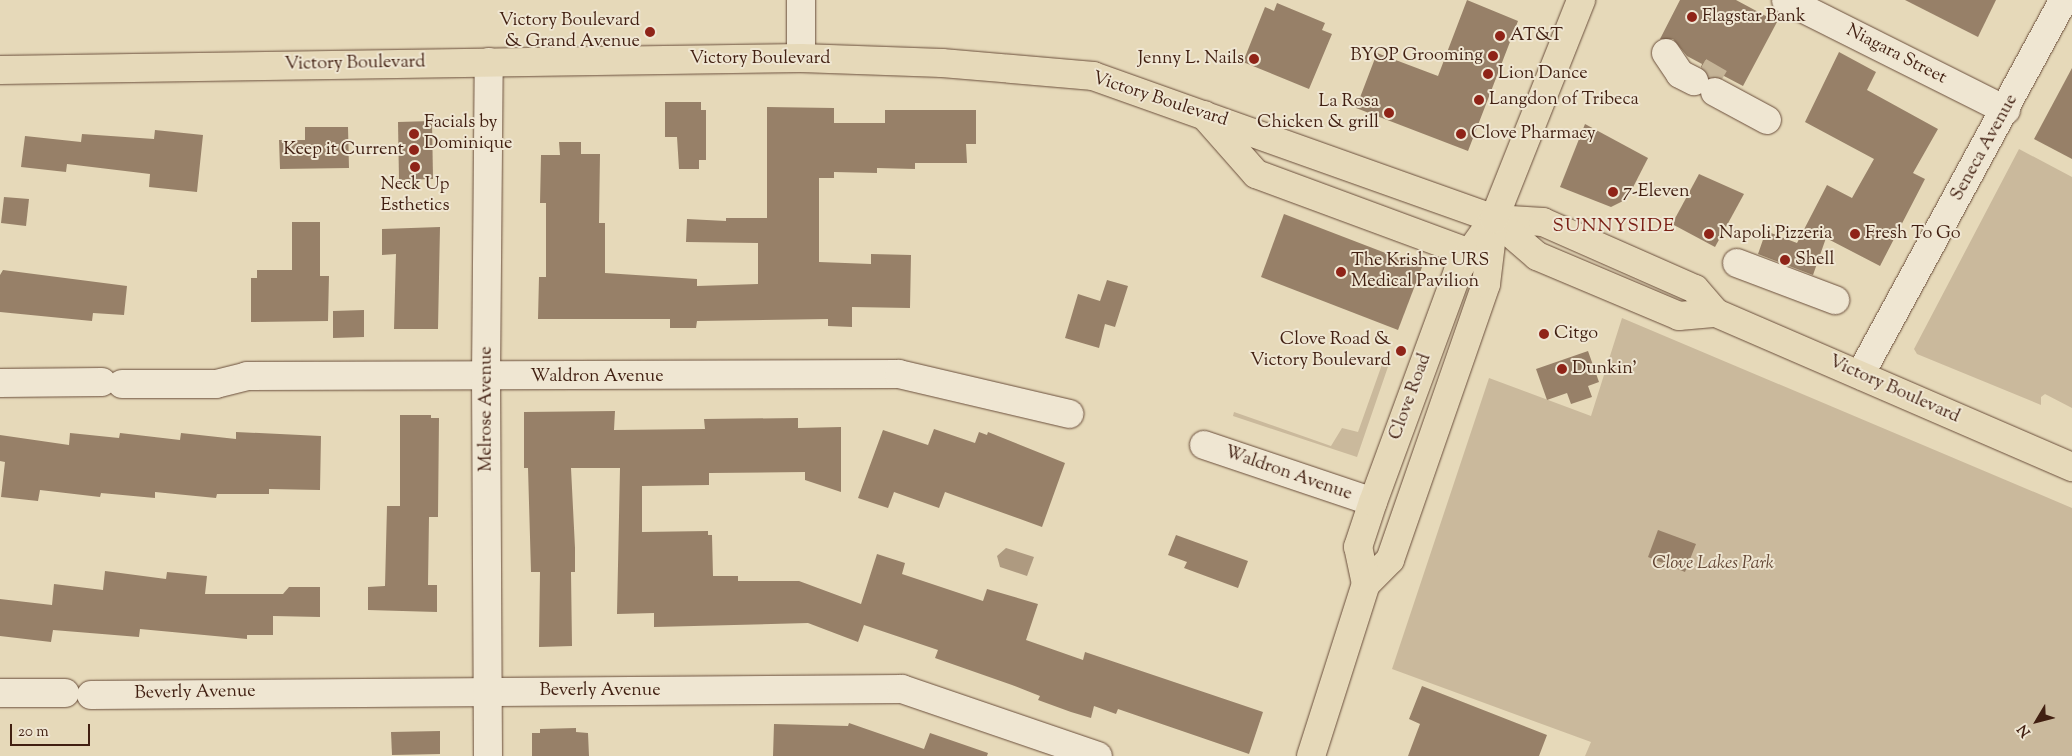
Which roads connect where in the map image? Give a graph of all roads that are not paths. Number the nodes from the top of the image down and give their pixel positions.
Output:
1 (801, 0) edge
2 (1581, 0) edge
3 (1786, 0) edge
4 (2064, 0) edge
5 (1666, 53) dead end
6 (802, 58) junction
7 (489, 62) junction
8 (0, 70) edge
9 (2006, 110) junction
10 (1202, 112) junction
11 (1770, 116) dead end
12 (1494, 219) junction
13 (1469, 253) junction
14 (1737, 263) dead end
15 (1835, 300) dead end
16 (1860, 375) junction
17 (486, 377) junction
18 (0, 383) edge
19 (1069, 414) dead end
20 (1204, 446) dead end
21 (2072, 467) edge
22 (1373, 502) junction
23 (1366, 584) junction
24 (488, 691) junction
25 (0, 693) edge
26 (488, 756) edge
27 (1098, 756) edge
28 (1311, 756) edge

1 - 6 street
2 - 12 main road, Clove Road
3 - 9 street, Niagara Street
4 - 9 street, Seneca Avenue
5 - 11 street
6 - 7 main road, Victory Boulevard
6 - 10 main road, Victory Boulevard
7 - 8 main road, Victory Boulevard
7 - 17 street, Melrose Avenue
9 - 16 street, Seneca Avenue
10 - 12 main road, Victory Boulevard
10 - 13 main road
12 - 13 main road, Clove Road
12 - 16 main road, Victory Boulevard
12 - 23 main road, Clove Road
13 - 22 main road, Clove Road
14 - 15 street
16 - 21 main road, Victory Boulevard
17 - 18 street, Waldron Avenue
17 - 19 street, Waldron Avenue
17 - 24 street, Melrose Avenue
20 - 22 street, Waldron Avenue
22 - 23 main road, Clove Road
23 - 28 main road, Clove Road
24 - 25 street, Beverly Avenue
24 - 26 street, Melrose Avenue
24 - 27 street, Beverly Avenue

